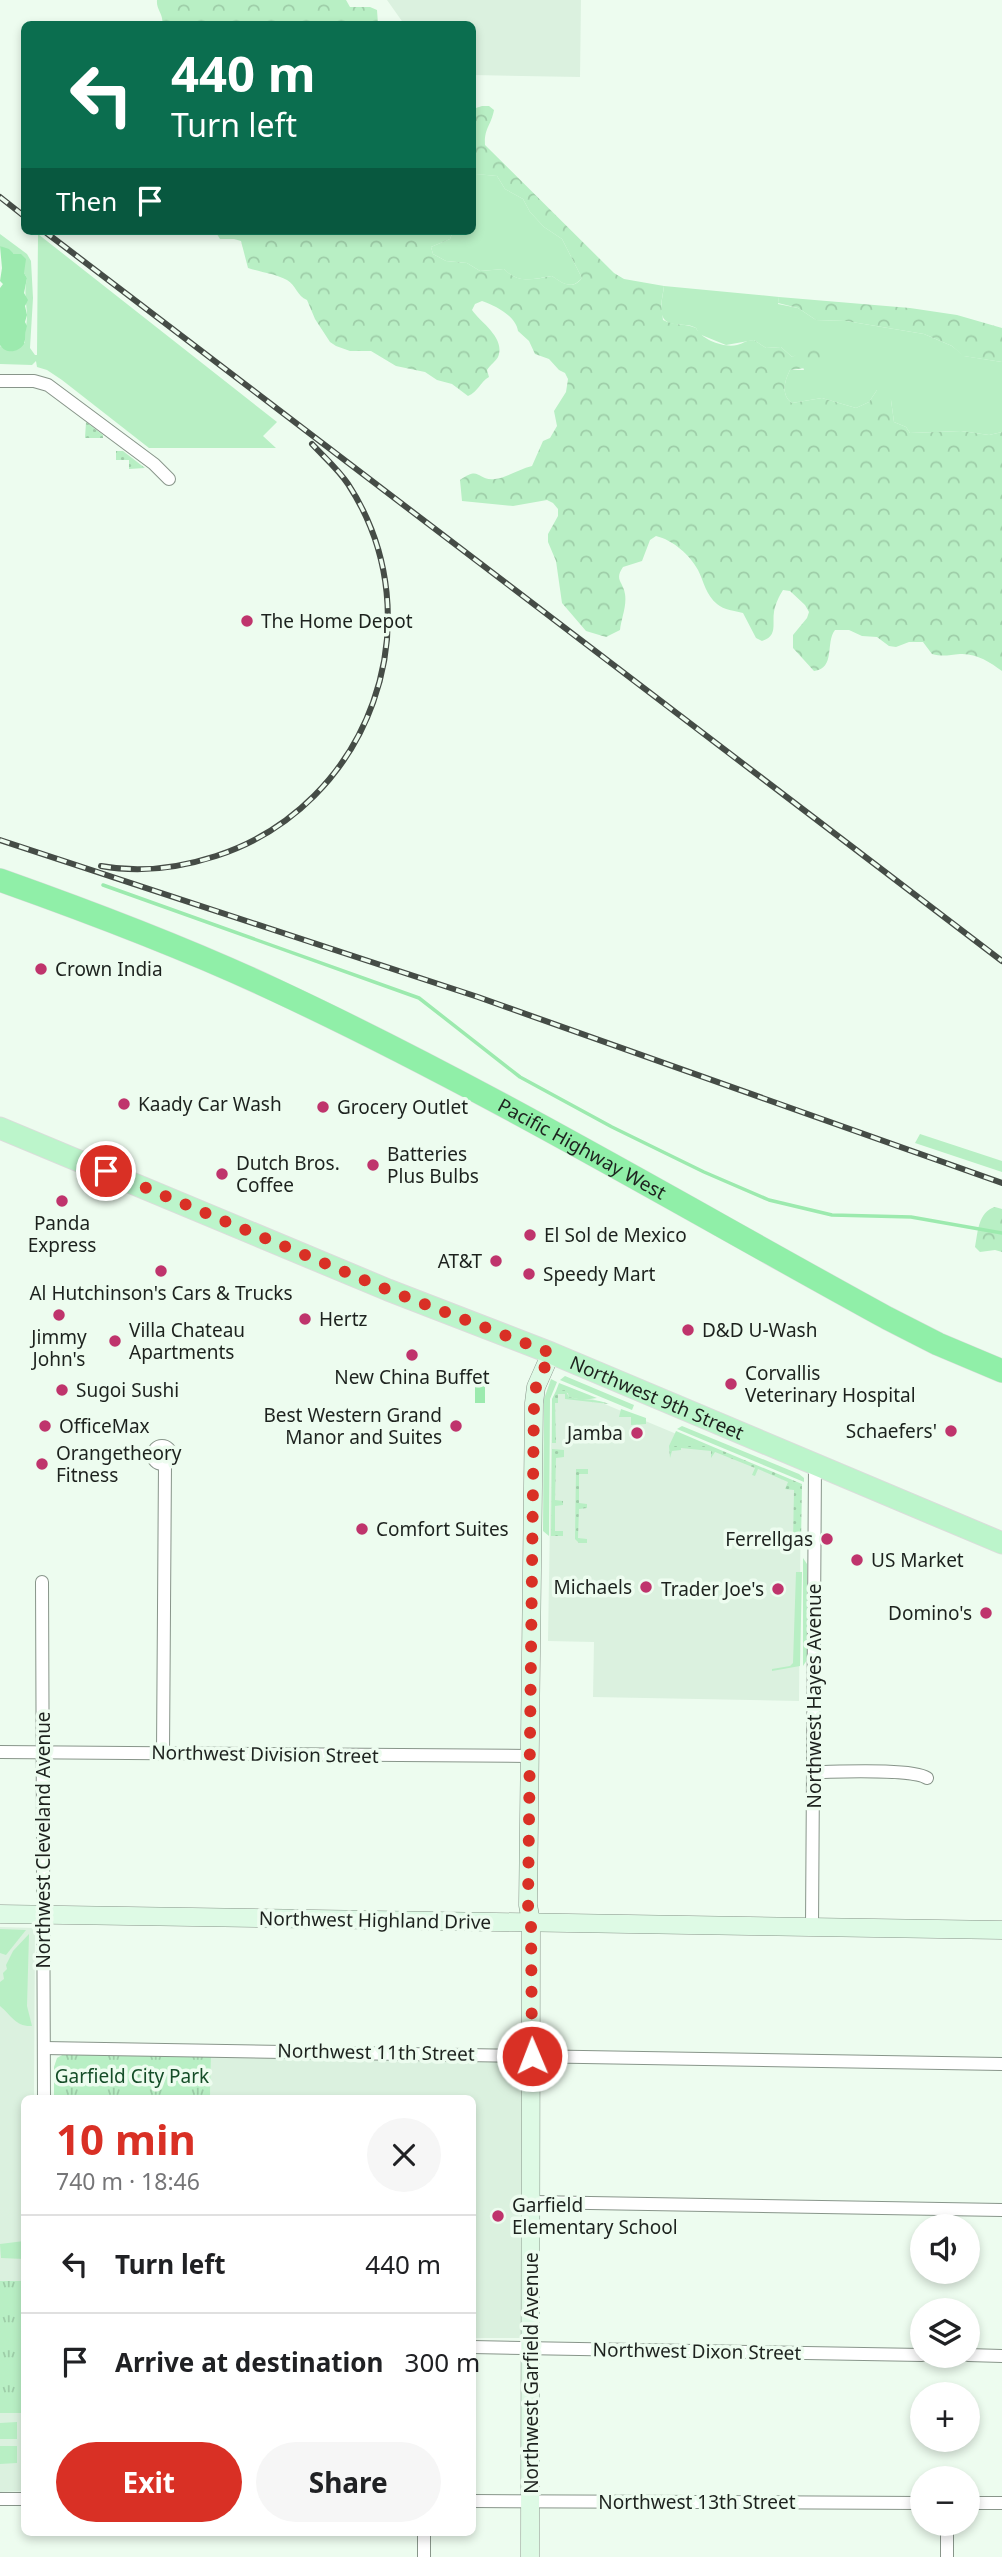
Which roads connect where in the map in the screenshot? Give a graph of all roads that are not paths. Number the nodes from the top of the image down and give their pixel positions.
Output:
1 (0, 381) edge
2 (169, 479) dead end
3 (0, 880) edge
4 (0, 1128) edge
5 (551, 1353) junction
6 (1002, 1371) edge
7 (165, 1464) dead end
8 (816, 1465) junction
9 (1002, 1543) edge
10 (41, 1582) dead end
11 (0, 1752) edge
12 (42, 1752) junction
13 (163, 1753) junction
14 (529, 1756) junction
15 (813, 1772) junction
16 (927, 1778) dead end
17 (0, 1914) edge
18 (43, 1915) junction
19 (531, 1922) junction
20 (812, 1927) junction
21 (1002, 1930) edge
22 (44, 2048) junction
23 (532, 2056) junction
24 (1002, 2064) edge
25 (44, 2095) edge
26 (531, 2203) junction
27 (1002, 2210) edge
28 (476, 2347) edge
29 (531, 2348) junction
30 (910, 2354) edge
31 (980, 2355) edge
32 (1002, 2356) edge
33 (0, 2499) edge
34 (21, 2499) edge
35 (476, 2501) edge
36 (530, 2501) junction
37 (910, 2503) edge
38 (980, 2503) edge
39 (1002, 2503) edge
40 (424, 2536) edge
41 (947, 2536) edge
42 (424, 2557) edge
43 (530, 2557) edge
44 (947, 2557) edge

1 - 2 street
3 - 6 highway, Pacific Highway West
4 - 5 main road, Northwest 9th Street
5 - 8 main road, Northwest 9th Street
5 - 14 street, Northwest Garfield Avenue
7 - 13 street
8 - 9 main road, Northwest 9th Street
8 - 15 street, Northwest Hayes Avenue
10 - 12 street, Northwest Cleveland Avenue
11 - 12 street, Northwest Division Street
12 - 13 street, Northwest Division Street
12 - 18 street, Northwest Cleveland Avenue
13 - 14 street, Northwest Division Street
14 - 19 street, Northwest Garfield Avenue
15 - 16 street
15 - 20 street, Northwest Hayes Avenue
17 - 18 street, Northwest Highland Drive
18 - 19 street, Northwest Highland Drive
18 - 22 street, Northwest Cleveland Avenue
19 - 20 street, Northwest Highland Drive
19 - 23 street, Northwest Garfield Avenue
20 - 21 street, Northwest Highland Drive
22 - 23 street, Northwest 11th Street
22 - 25 street, Northwest Cleveland Avenue
23 - 24 street, Northwest 11th Street
23 - 26 street, Northwest Garfield Avenue
26 - 27 street
26 - 29 street, Northwest Garfield Avenue
28 - 29 street, Northwest Dixon Street
29 - 30 street, Northwest Dixon Street
29 - 36 street, Northwest Garfield Avenue
31 - 32 street
33 - 34 street
35 - 36 street, Northwest 13th Street
36 - 37 street, Northwest 13th Street
36 - 43 street, Northwest Garfield Avenue
38 - 39 street
40 - 42 street
41 - 44 street

